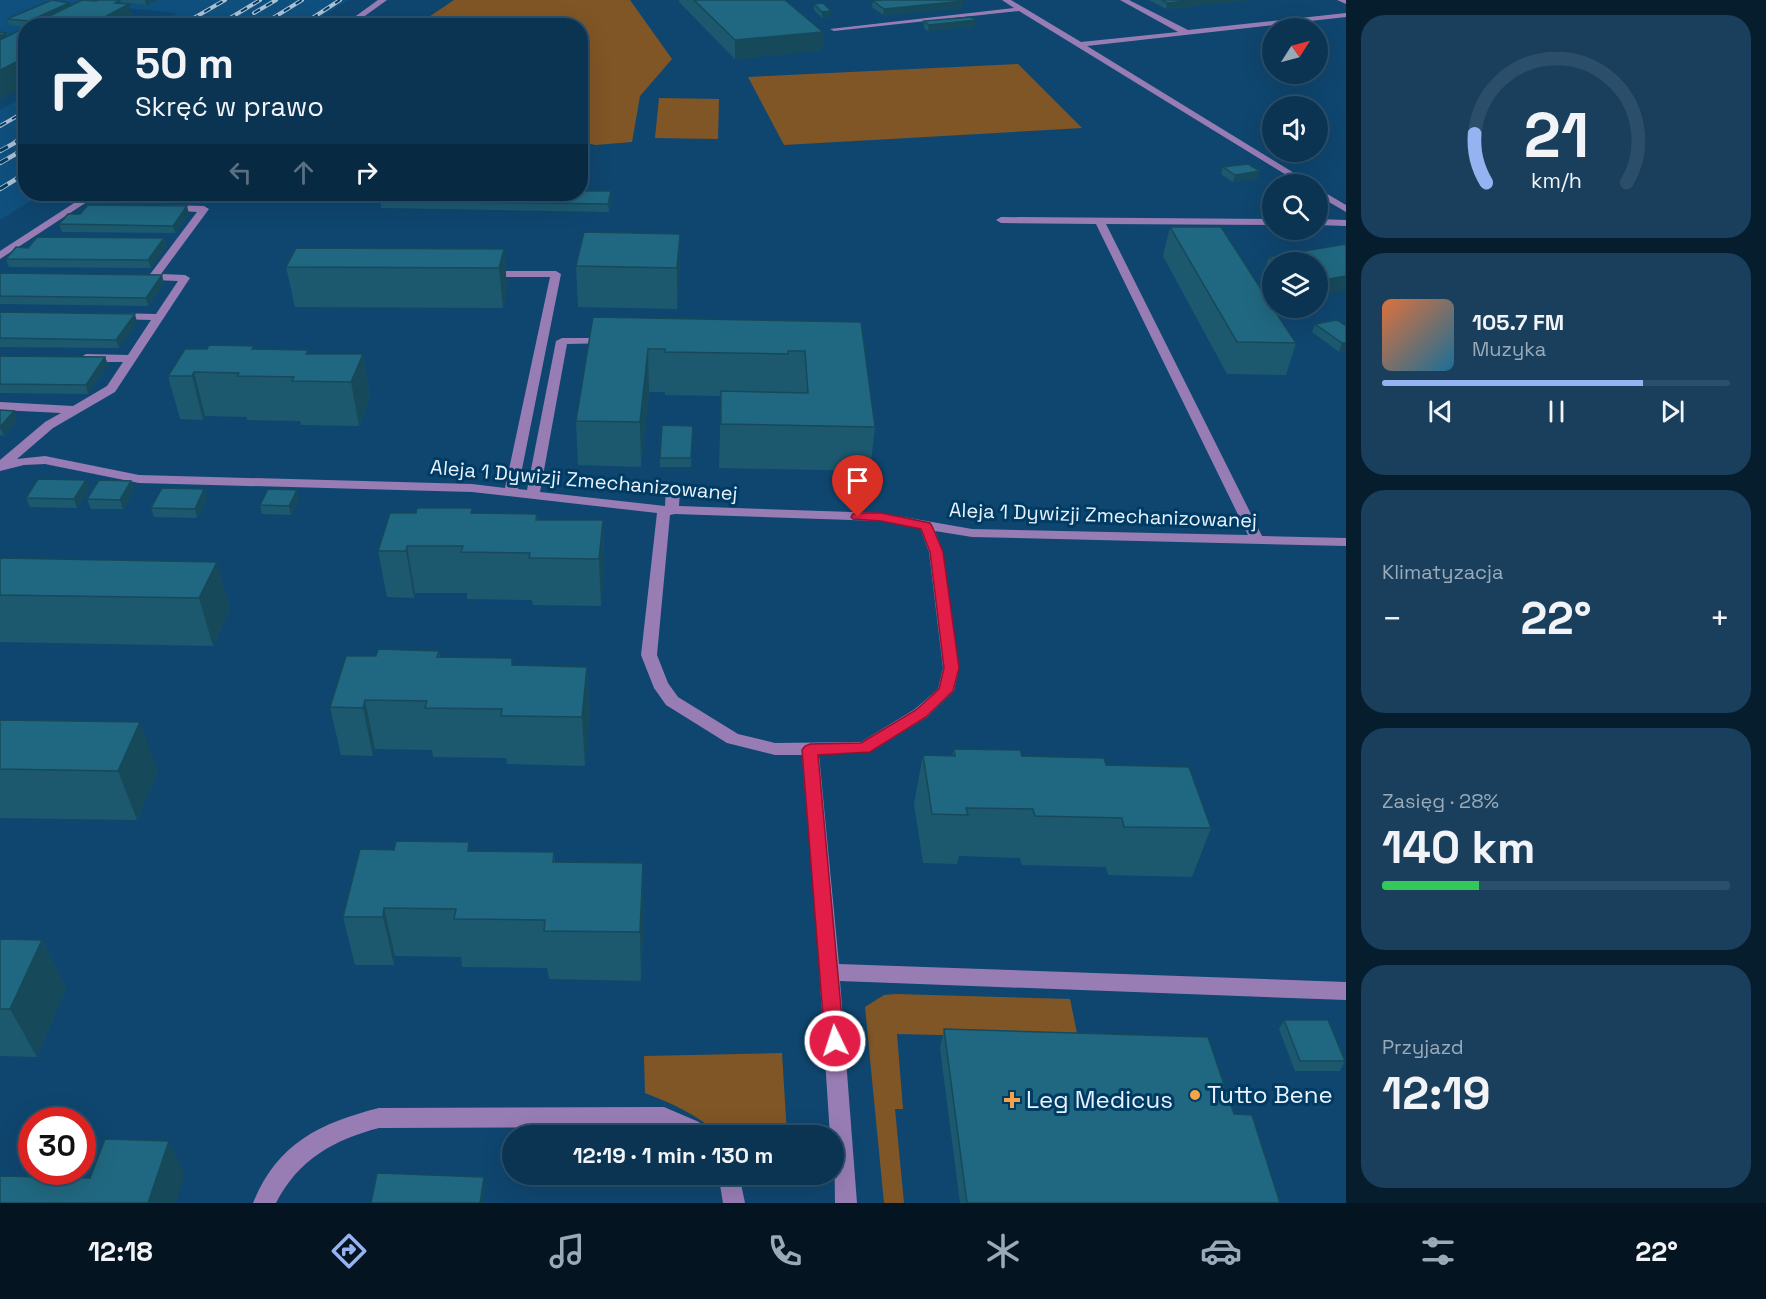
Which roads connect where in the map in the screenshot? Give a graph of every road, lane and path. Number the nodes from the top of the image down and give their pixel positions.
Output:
1 (383, 0) edge
2 (1006, 0) edge
3 (1124, 0) edge
4 (1341, 0) edge
5 (1346, 2) edge
6 (1021, 9) junction
7 (1346, 15) edge
8 (357, 18) edge
9 (834, 29) dead end
10 (1185, 33) junction
11 (1078, 45) junction
12 (1291, 174) edge
13 (1328, 197) edge
14 (83, 201) edge
15 (156, 208) edge
16 (1346, 208) edge
17 (1001, 220) dead end
18 (1100, 221) junction
19 (1262, 222) edge
20 (1328, 222) edge
21 (1346, 223) edge
22 (0, 256) edge
23 (472, 274) edge
24 (103, 316) edge
25 (159, 317) junction
26 (620, 342) edge
27 (72, 358) edge
28 (131, 359) junction
29 (0, 406) edge
30 (75, 410) junction
31 (0, 467) edge
32 (673, 488) dead end
33 (511, 492) junction
34 (533, 495) junction
35 (668, 511) junction
36 (926, 526) junction
37 (1258, 541) junction
38 (1346, 542) edge
39 (810, 750) junction
40 (830, 972) junction
41 (1346, 991) edge
42 (682, 1125) edge
43 (731, 1185) edge
44 (264, 1203) edge
45 (734, 1203) edge
46 (846, 1203) edge

1 - 8 street
2 - 6 street
3 - 10 street
4 - 5 street
6 - 9 street
6 - 11 street
7 - 10 street
10 - 11 street
11 - 12 street
13 - 16 street
14 - 22 street
15 - 25 street
17 - 18 street
18 - 19 street
18 - 37 street
20 - 21 street
23 - 33 street
24 - 25 street
25 - 28 street
26 - 34 street
27 - 28 street
28 - 30 street
29 - 30 street
30 - 31 street
31 - 33 street, Aleja 1 Dywizji Zmechanizowanej
32 - 35 street
33 - 34 street, Aleja 1 Dywizji Zmechanizowanej
34 - 35 street, Aleja 1 Dywizji Zmechanizowanej
35 - 36 street, Aleja 1 Dywizji Zmechanizowanej
35 - 39 street
36 - 37 street, Aleja 1 Dywizji Zmechanizowanej
36 - 39 street
37 - 38 street, Aleja 1 Dywizji Zmechanizowanej
39 - 40 street
40 - 41 street
40 - 46 street
42 - 44 street
43 - 45 street

